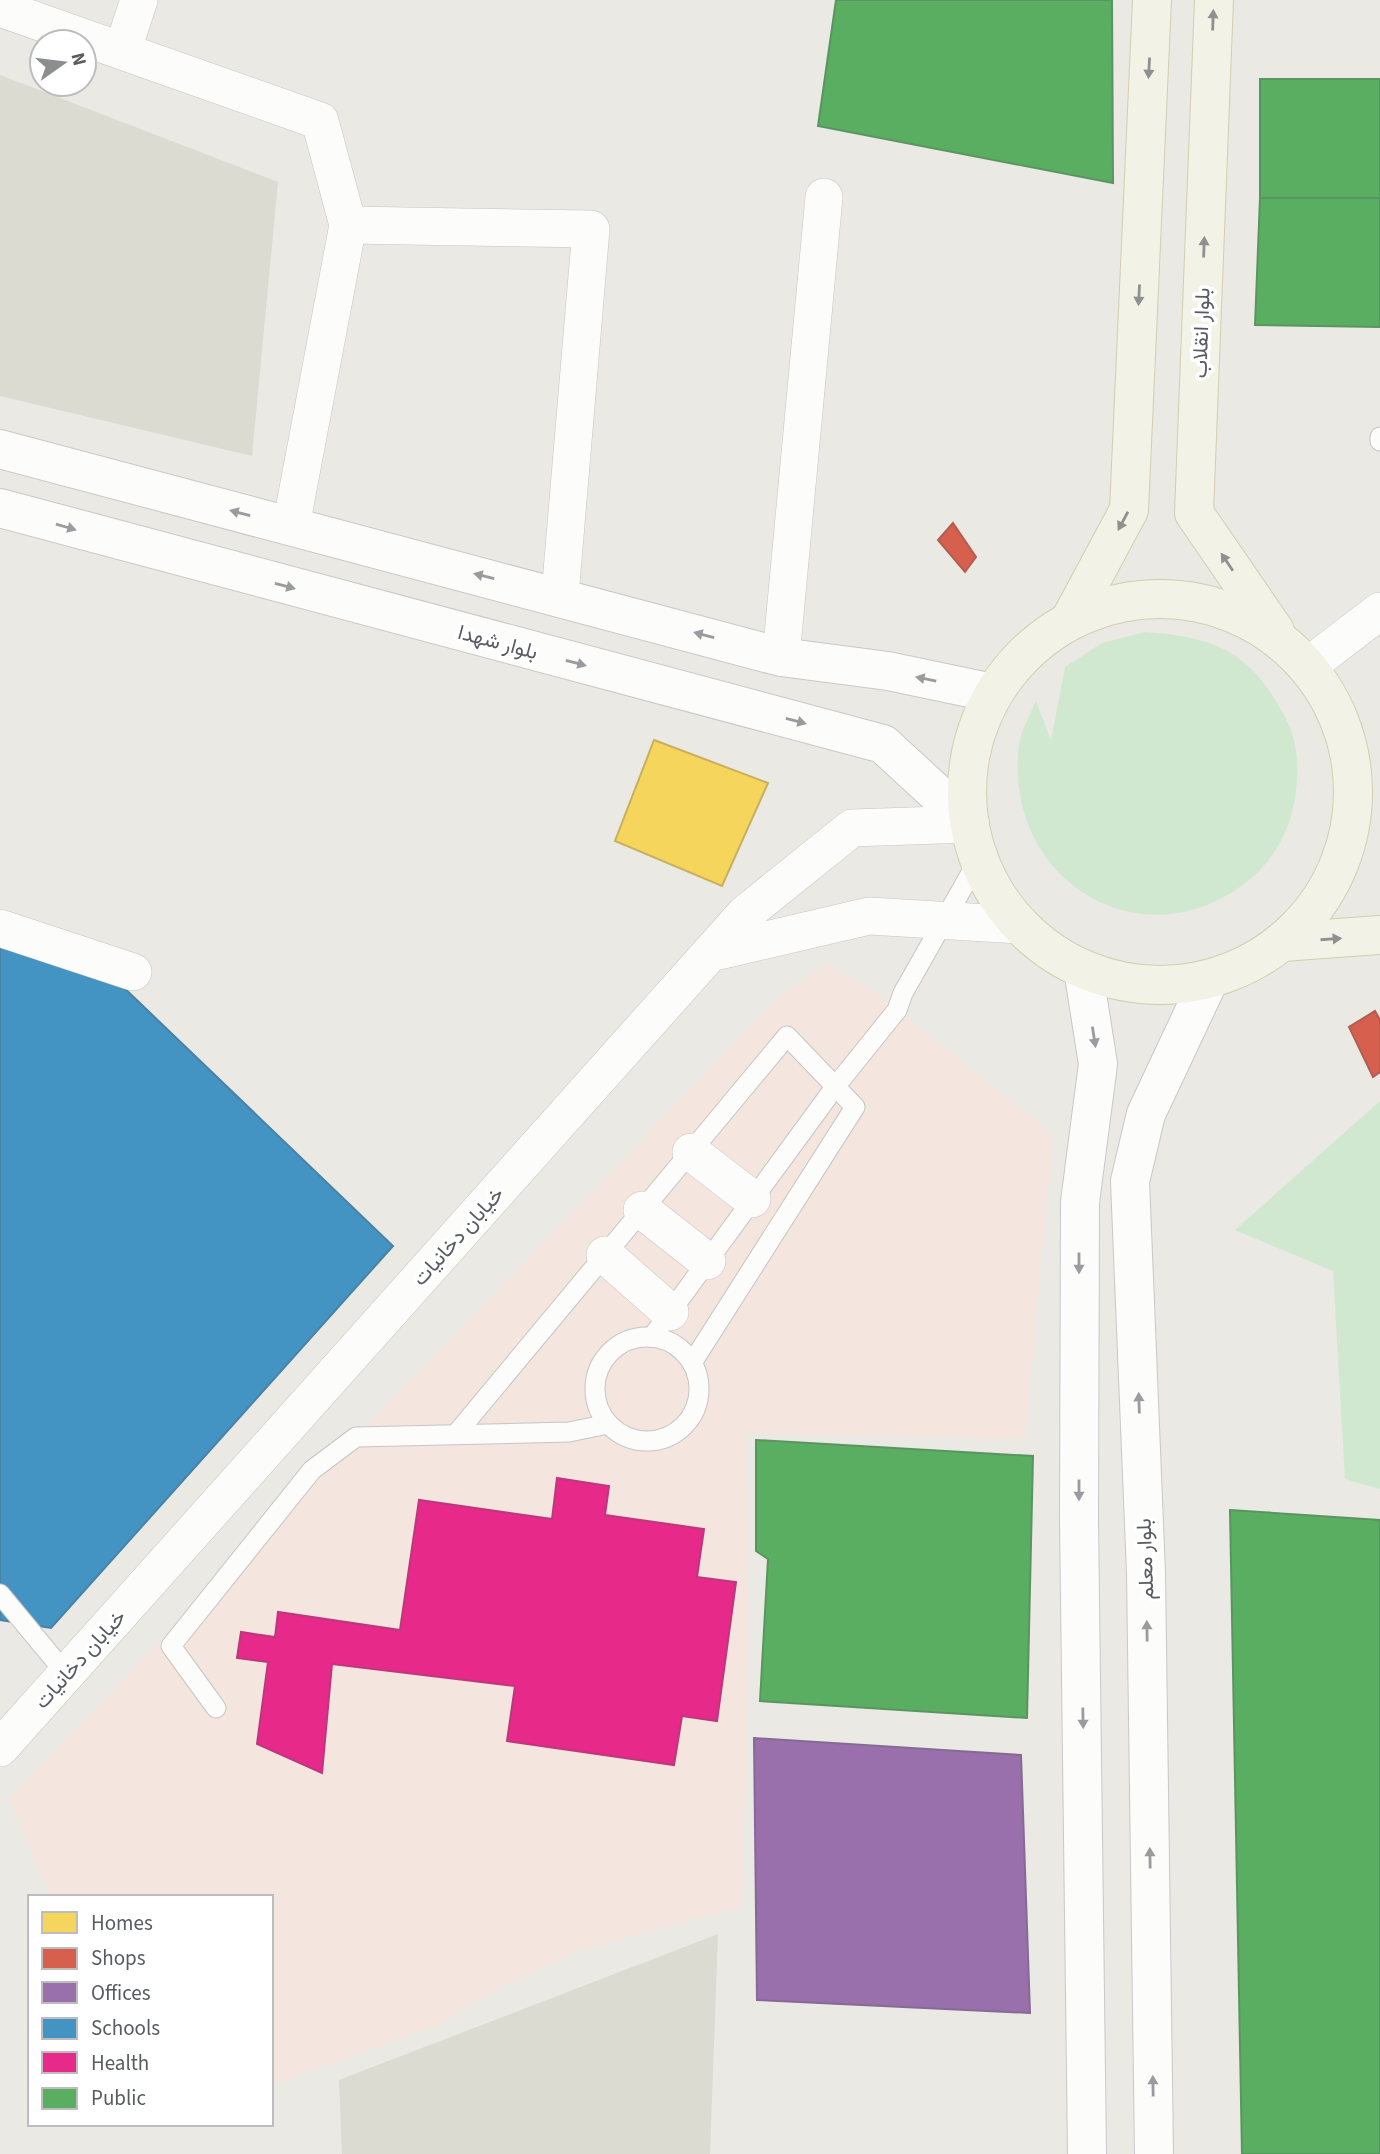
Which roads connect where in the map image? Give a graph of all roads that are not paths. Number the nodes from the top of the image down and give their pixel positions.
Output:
1 (139, 0) edge
2 (1152, 0) edge
3 (1214, 0) edge
4 (0, 8) edge
5 (123, 49) junction
6 (824, 197) dead end
7 (348, 225) junction
8 (0, 449) edge
9 (0, 508) edge
10 (290, 526) junction
11 (560, 596) junction
12 (1380, 611) edge
13 (1070, 620) junction
14 (1280, 639) junction
15 (781, 657) junction
16 (1308, 666) junction
17 (993, 693) junction
18 (1336, 711) junction
19 (1380, 758) edge
20 (974, 842) junction
21 (1020, 925) junction
22 (0, 928) edge
23 (1380, 935) edge
24 (1282, 942) junction
25 (710, 953) junction
26 (1083, 969) junction
27 (133, 972) dead end
28 (1209, 980) junction
29 (835, 1087) junction
30 (691, 1152) junction
31 (752, 1199) junction
32 (642, 1210) junction
33 (605, 1255) junction
34 (707, 1261) junction
35 (661, 1324) junction
36 (692, 1363) junction
37 (608, 1424) junction
38 (456, 1434) junction
39 (0, 1594) edge
40 (67, 1675) junction
41 (216, 1708) dead end
42 (0, 1748) edge
43 (1087, 2154) edge
44 (1154, 2154) edge

1 - 5 street
2 -> 13 main road
14 -> 3 main road, بلوار انقلاب
4 - 5 street
5 - 7 street
6 - 15 street
7 - 10 street
7 - 11 street
10 -> 8 main road
9 -> 20 main road, بلوار شهدا
11 -> 10 main road
15 -> 11 main road
12 - 16 street
13 - 14 main road
13 - 17 main road
14 - 16 main road
17 -> 15 main road
16 - 18 main road
17 - 20 main road
18 - 19 main road
18 - 24 main road
20 - 21 main road
20 - 25 street, خیابان دخانیات
20 - 29 lane
21 - 25 street
21 - 26 main road
22 - 27 street
24 -> 23 main road
24 - 28 main road
25 - 40 street, خیابان دخانیات
26 - 28 main road
26 -> 43 main road
44 -> 28 main road, بلوار معلم
29 - 30 lane
29 - 31 lane
29 - 36 lane
30 - 31 street
30 - 32 lane
31 - 34 lane
32 - 33 lane
32 - 34 street
33 - 35 street
33 - 38 lane
34 - 35 lane
35 - 36 lane
35 - 37 lane
36 - 37 lane
37 - 38 lane
38 - 41 lane
39 - 40 lane
40 - 42 street, خیابان دخانیات

